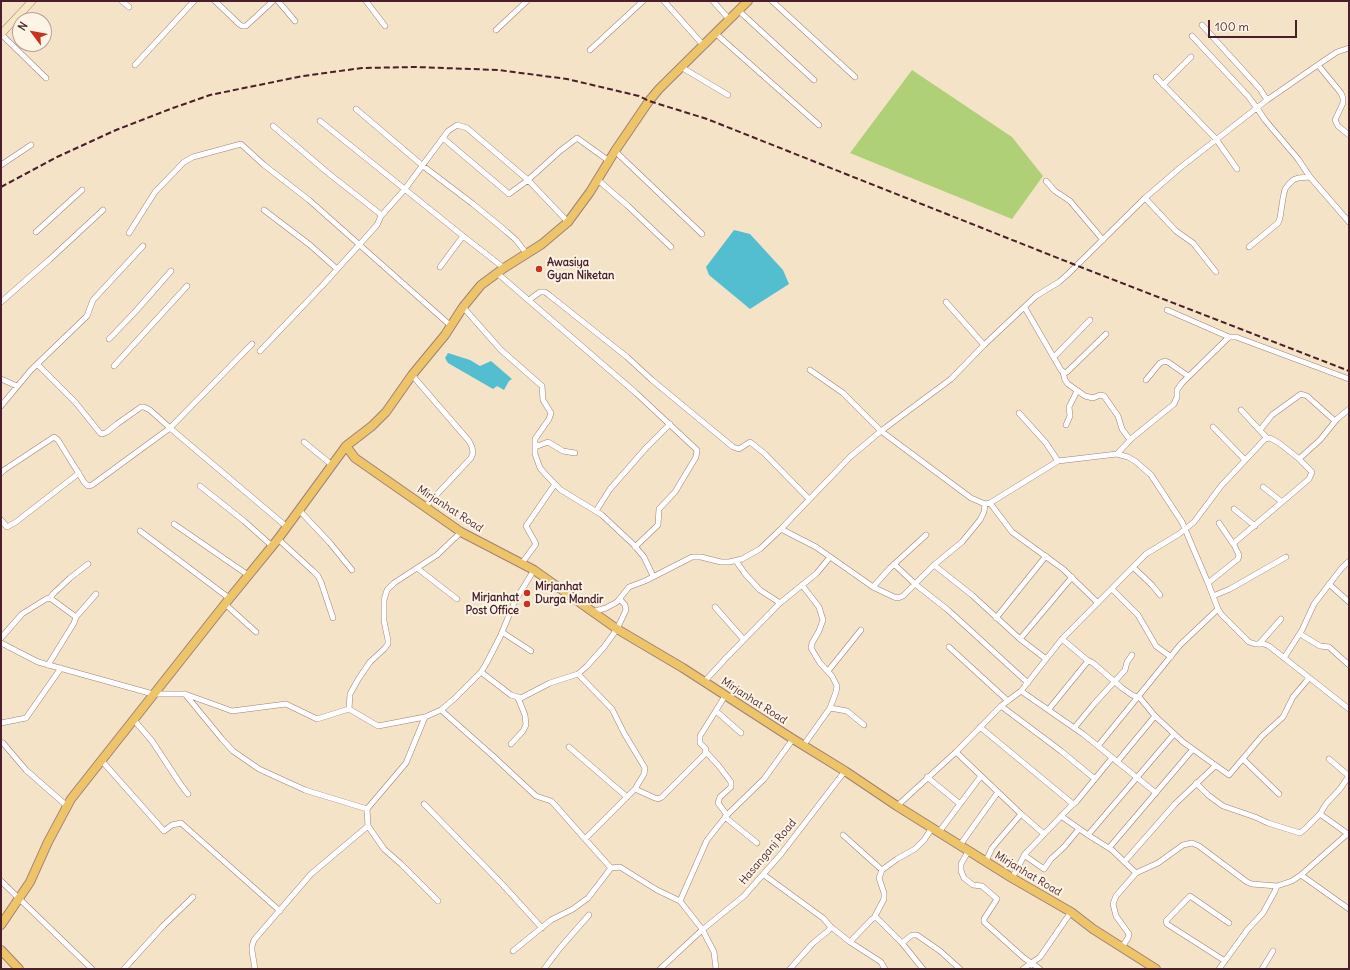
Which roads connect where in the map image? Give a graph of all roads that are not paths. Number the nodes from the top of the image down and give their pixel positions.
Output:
1 (122, 1) edge
2 (194, 1) edge
3 (215, 1) edge
4 (273, 1) edge
5 (278, 1) edge
6 (366, 1) edge
7 (527, 1) edge
8 (643, 1) edge
9 (664, 1) edge
10 (713, 1) edge
11 (748, 1) edge
12 (772, 1) edge
13 (28, 2) edge
14 (129, 7) dead end
15 (738, 10) junction
16 (729, 19) junction
17 (295, 22) dead end
18 (1202, 25) dead end
19 (385, 26) dead end
20 (496, 30) dead end
21 (715, 33) junction
22 (1, 34) edge
23 (1192, 36) dead end
24 (704, 46) junction
25 (1349, 48) edge
26 (590, 50) dead end
27 (1191, 57) dead end
28 (135, 64) dead end
29 (1318, 65) junction
30 (681, 67) junction
31 (856, 77) dead end
32 (46, 78) dead end
33 (1156, 78) dead end
34 (814, 80) dead end
35 (1163, 85) junction
36 (728, 95) dead end
37 (1267, 100) junction
38 (1258, 108) junction
39 (356, 109) dead end
40 (320, 121) dead end
41 (819, 125) dead end
42 (273, 126) dead end
43 (1349, 135) edge
44 (443, 138) junction
45 (1216, 139) junction
46 (31, 145) dead end
47 (615, 151) junction
48 (609, 161) junction
49 (1, 165) edge
50 (423, 166) junction
51 (1237, 169) dead end
52 (1310, 177) junction
53 (528, 180) junction
54 (598, 180) junction
55 (1046, 182) dead end
56 (405, 189) junction
57 (82, 190) dead end
58 (1145, 198) junction
59 (104, 210) dead end
60 (264, 210) dead end
61 (381, 216) junction
62 (568, 222) junction
63 (1349, 222) edge
64 (36, 232) dead end
65 (128, 233) dead end
66 (702, 234) dead end
67 (463, 236) junction
68 (1103, 240) junction
69 (359, 244) junction
70 (143, 246) dead end
71 (671, 247) dead end
72 (1248, 247) dead end
73 (527, 254) junction
74 (440, 267) dead end
75 (504, 268) junction
76 (337, 269) junction
77 (171, 271) dead end
78 (1216, 272) dead end
79 (497, 273) junction
80 (187, 286) dead end
81 (529, 300) junction
82 (1, 302) edge
83 (946, 302) dead end
84 (463, 307) junction
85 (1024, 308) junction
86 (1167, 310) dead end
87 (1090, 320) dead end
88 (451, 326) junction
89 (1106, 334) dead end
90 (1229, 337) junction
91 (109, 339) dead end
92 (252, 344) dead end
93 (984, 345) junction
94 (260, 351) dead end
95 (1054, 357) junction
96 (38, 365) junction
97 (114, 366) dead end
98 (810, 370) dead end
99 (1063, 372) junction
100 (412, 375) junction
101 (1188, 376) junction
102 (1349, 378) edge
103 (1, 379) edge
104 (1146, 380) dead end
105 (17, 386) junction
106 (1077, 390) junction
107 (1, 406) edge
108 (1349, 409) edge
109 (1241, 410) dead end
110 (1018, 413) dead end
111 (1335, 421) junction
112 (670, 424) junction
113 (1066, 425) dead end
114 (1213, 427) dead end
115 (170, 428) junction
116 (1260, 430) junction
117 (881, 431) junction
118 (1266, 438) junction
119 (1130, 440) junction
120 (304, 442) dead end
121 (346, 446) junction
122 (535, 447) junction
123 (575, 453) dead end
124 (1117, 454) junction
125 (1298, 458) junction
126 (1245, 460) junction
127 (1058, 461) junction
128 (332, 465) junction
129 (1, 473) edge
130 (79, 473) junction
131 (555, 484) junction
132 (200, 486) dead end
133 (1264, 487) dead end
134 (809, 499) junction
135 (1282, 502) junction
136 (988, 503) junction
137 (425, 506) junction
138 (1234, 509) dead end
139 (299, 510) junction
140 (596, 511) junction
141 (1, 520) edge
142 (1220, 523) dead end
143 (174, 524) dead end
144 (1255, 526) junction
145 (287, 527) junction
146 (781, 529) junction
147 (1185, 530) junction
148 (140, 531) dead end
149 (461, 532) junction
150 (926, 535) dead end
151 (278, 539) junction
152 (1234, 545) junction
153 (272, 546) junction
154 (635, 547) junction
155 (1046, 556) junction
156 (830, 557) junction
157 (1286, 557) dead end
158 (736, 561) junction
159 (1349, 561) edge
160 (522, 563) junction
161 (88, 564) dead end
162 (894, 564) junction
163 (934, 564) junction
164 (416, 568) junction
165 (1134, 568) junction
166 (352, 570) dead end
167 (534, 570) junction
168 (248, 576) junction
169 (653, 576) junction
170 (1072, 577) junction
171 (1208, 583) junction
172 (915, 584) junction
173 (1329, 584) junction
174 (802, 585) junction
175 (873, 587) junction
176 (1112, 589) junction
177 (96, 594) dead end
178 (1160, 595) dead end
179 (1213, 596) junction
180 (50, 598) junction
181 (457, 599) dead end
182 (620, 599) junction
183 (227, 601) junction
184 (1098, 602) junction
185 (1349, 602) edge
186 (780, 603) junction
187 (716, 607) dead end
188 (1218, 609) junction
189 (592, 612) junction
190 (76, 617) junction
191 (333, 618) dead end
192 (996, 618) junction
193 (1281, 619) dead end
194 (617, 629) junction
195 (861, 630) dead end
196 (256, 632) dead end
197 (502, 632) junction
198 (1300, 634) junction
199 (1, 638) edge
200 (1020, 638) junction
201 (1062, 639) junction
202 (744, 640) junction
203 (1, 642) edge
204 (1259, 644) junction
205 (949, 647) dead end
206 (530, 651) dead end
207 (1132, 656) dead end
208 (1171, 657) junction
209 (1284, 658) junction
210 (1046, 659) junction
211 (1088, 661) junction
212 (48, 665) junction
213 (1349, 665) edge
214 (60, 668) junction
215 (828, 671) junction
216 (481, 672) junction
217 (578, 674) junction
218 (1309, 678) junction
219 (704, 682) junction
220 (1114, 682) junction
221 (1028, 683) junction
222 (1021, 691) junction
223 (153, 694) junction
224 (185, 694) junction
225 (725, 696) junction
226 (1138, 697) junction
227 (518, 698) junction
228 (1008, 701) junction
229 (1002, 706) junction
230 (830, 708) junction
231 (349, 709) junction
232 (1049, 709) junction
233 (1349, 709) edge
234 (441, 710) junction
235 (716, 711) junction
236 (1156, 716) junction
237 (425, 717) junction
238 (134, 720) junction
239 (1, 724) edge
240 (864, 725) dead end
241 (980, 727) junction
242 (1075, 727) junction
243 (740, 733) dead end
244 (1174, 734) junction
245 (792, 739) junction
246 (3, 743) dead end
247 (511, 744) dead end
248 (803, 746) junction
249 (1098, 746) junction
250 (569, 747) dead end
251 (1193, 749) junction
252 (706, 752) junction
253 (956, 752) junction
254 (1112, 758) junction
255 (1243, 759) junction
256 (1329, 759) dead end
257 (102, 761) junction
258 (1117, 762) junction
259 (1215, 766) junction
260 (845, 771) junction
261 (981, 776) junction
262 (1349, 776) edge
263 (927, 777) junction
264 (1137, 777) junction
265 (1094, 779) junction
266 (1196, 783) junction
267 (635, 789) junction
268 (998, 792) junction
269 (1156, 793) junction
270 (188, 794) dead end
271 (1279, 794) dead end
272 (627, 797) junction
273 (424, 804) dead end
274 (960, 804) junction
275 (1073, 804) junction
276 (67, 806) junction
277 (897, 806) junction
278 (367, 809) junction
279 (1021, 814) junction
280 (1320, 814) junction
281 (726, 816) junction
282 (1061, 816) junction
283 (368, 826) junction
284 (1079, 829) junction
285 (936, 830) junction
286 (1044, 834) junction
287 (1348, 834) edge
288 (843, 835) dead end
289 (1088, 835) junction
290 (584, 839) junction
291 (757, 843) dead end
292 (960, 845) junction
293 (1109, 848) junction
294 (969, 850) junction
295 (1024, 855) junction
296 (986, 861) junction
297 (1125, 861) junction
298 (611, 868) junction
299 (882, 870) junction
300 (1136, 873) junction
301 (764, 875) junction
302 (1301, 875) junction
303 (1012, 878) junction
304 (1, 881) edge
305 (1276, 886) junction
306 (193, 897) dead end
307 (20, 898) junction
308 (438, 901) dead end
309 (680, 901) junction
310 (1349, 909) edge
311 (280, 911) junction
312 (1071, 912) junction
313 (589, 915) dead end
314 (874, 918) junction
315 (1229, 923) dead end
316 (1, 925) edge
317 (831, 927) junction
318 (542, 928) junction
319 (702, 930) junction
320 (850, 942) junction
321 (902, 944) junction
322 (1122, 947) junction
323 (1, 950) edge
324 (513, 951) dead end
325 (1273, 951) dead end
326 (1225, 961) junction
327 (1032, 963) junction
328 (18, 969) edge
329 (92, 969) edge
330 (124, 969) edge
331 (255, 969) edge
332 (544, 969) edge
333 (660, 969) edge
334 (716, 969) edge
335 (790, 969) edge
336 (885, 969) edge
337 (923, 969) edge
338 (960, 969) edge
339 (1024, 969) edge
340 (1040, 969) edge
341 (1156, 969) edge
342 (1219, 969) edge
343 (1262, 969) edge

1 - 14 street
2 - 28 street
3 - 4 street
5 - 17 street
6 - 19 street
7 - 20 street
8 - 26 street
9 - 24 street
10 - 16 street
11 - 15 main road
12 - 31 street
13 - 22 street
15 - 16 main road
15 - 34 street
16 - 21 main road
18 - 37 street
21 - 24 main road
21 - 41 street
22 - 32 street
23 - 38 street
24 - 30 main road
25 - 29 street
27 - 35 street
29 - 37 street
29 - 43 street
30 - 36 street
30 - 47 main road
33 - 35 street
35 - 45 street
37 - 38 street
38 - 45 street
38 - 52 street
39 - 50 street
40 - 56 street
42 - 61 street
44 - 50 street
44 - 53 street
44 - 53 street
45 - 51 street
45 - 58 street
46 - 49 street
47 - 48 main road
47 - 66 street
48 - 53 street
48 - 54 main road
50 - 56 street
50 - 73 street
52 - 63 street
52 - 72 street
53 - 62 street
54 - 62 main road
54 - 71 street
55 - 68 street
56 - 61 street
56 - 67 street
57 - 64 street
58 - 68 street
58 - 78 street
59 - 82 street
60 - 76 street
61 - 69 street
62 - 73 main road
65 - 69 street
67 - 74 street
67 - 75 street
68 - 85 street
69 - 76 street
69 - 88 street
70 - 96 street
73 - 75 main road
75 - 79 main road
76 - 94 street
77 - 91 street
79 - 81 street
79 - 84 main road
80 - 97 street
81 - 112 street
81 - 134 street
83 - 93 street
84 - 88 main road
84 - 122 street
85 - 93 street
85 - 95 street
86 - 90 street
87 - 95 street
88 - 100 main road
89 - 99 street
90 - 101 street
90 - 102 street
92 - 115 street
93 - 117 street
95 - 99 street
96 - 105 street
96 - 115 street
98 - 117 street
99 - 106 street
100 - 121 main road
100 - 137 street
101 - 104 street
101 - 119 street
103 - 105 street
105 - 107 street
106 - 113 street
106 - 119 street
108 - 111 street
109 - 116 street
110 - 127 street
111 - 116 street
111 - 125 street
112 - 140 street
112 - 154 street
114 - 126 street
115 - 130 street
115 - 145 street
116 - 118 street
117 - 134 street
117 - 136 street
118 - 125 street
118 - 126 street
119 - 124 street
120 - 128 street
121 - 128 main road
121 - 137 main road, Mirjanhat Road
122 - 123 street
122 - 131 street
124 - 127 street
124 - 147 street
125 - 135 street
126 - 147 street
127 - 136 street
128 - 139 main road
129 - 130 street
130 - 141 street
131 - 140 street
131 - 160 street
132 - 153 street
133 - 135 street
134 - 146 street
135 - 144 street
136 - 155 street
136 - 163 street
137 - 149 main road, Mirjanhat Road
138 - 144 street
139 - 145 main road
139 - 166 street
140 - 154 street
142 - 152 street
143 - 168 street
144 - 152 street
145 - 151 main road
146 - 156 street
146 - 158 street
147 - 165 street
147 - 171 street
148 - 183 street
149 - 160 main road, Mirjanhat Road
149 - 164 street
150 - 162 street
151 - 153 main road
151 - 191 street
152 - 171 street
153 - 168 main road
154 - 169 street
155 - 170 street
155 - 192 street
156 - 174 street
156 - 175 street
157 - 179 street
158 - 169 street
158 - 186 street
159 - 173 street
160 - 167 main road, Mirjanhat Road
161 - 180 street
162 - 172 street
162 - 175 street
163 - 172 street
163 - 192 street
164 - 181 street
164 - 231 street
165 - 176 street
165 - 178 street
167 - 189 main road, Mirjanhat Road
167 - 197 street
168 - 183 main road
169 - 182 street
170 - 184 street
170 - 200 street
171 - 179 street
172 - 175 street
172 - 221 street
173 - 185 street
173 - 198 street
174 - 186 street
174 - 215 street
176 - 184 street
176 - 208 street
177 - 190 street
179 - 188 street
180 - 190 street
180 - 199 street
182 - 189 street
182 - 194 street
183 - 196 street
183 - 223 main road
184 - 201 street
186 - 202 street
187 - 202 street
188 - 204 street
188 - 208 street
189 - 194 main road, Mirjanhat Road
190 - 212 street
192 - 200 street
193 - 204 street
194 - 217 street
194 - 219 main road, Mirjanhat Road
195 - 215 street
197 - 206 street
197 - 216 street
198 - 209 street
198 - 213 street
200 - 210 street
201 - 210 street
201 - 211 street
202 - 219 street
203 - 212 street
204 - 209 street
205 - 228 street
207 - 220 street
208 - 226 street
209 - 218 street
210 - 221 street
211 - 220 street
211 - 232 street
212 - 214 street
214 - 223 street
214 - 239 street
215 - 230 street
216 - 227 street
216 - 234 street
217 - 227 street
217 - 267 street
218 - 233 street
218 - 255 street
219 - 225 main road, Mirjanhat Road
220 - 226 street
220 - 242 street
221 - 222 street
222 - 228 street
222 - 232 street
223 - 224 street
223 - 238 main road
224 - 231 street
224 - 278 street
225 - 235 street
225 - 245 main road, Mirjanhat Road
226 - 236 street
226 - 249 street
227 - 247 street
228 - 229 street
229 - 241 street
229 - 265 street
230 - 240 street
230 - 248 street
231 - 237 street
232 - 242 street
234 - 237 street
234 - 290 street
235 - 243 street
235 - 252 street
236 - 244 street
236 - 258 street
237 - 278 street
238 - 257 main road
238 - 270 street
241 - 253 street
241 - 275 street
242 - 249 street
244 - 251 street
244 - 264 street
245 - 248 main road, Mirjanhat Road
245 - 281 street
246 - 276 street
248 - 260 main road, Mirjanhat Road
249 - 254 street
250 - 272 street
251 - 259 street
251 - 269 street
252 - 267 street
252 - 281 street
253 - 261 street
253 - 263 street
254 - 258 street
254 - 265 street
255 - 259 street
255 - 271 street
256 - 262 street
257 - 276 main road
257 - 311 street
258 - 264 street
259 - 266 street
260 - 277 main road, Mirjanhat Road
260 - 301 street, Hasanganj Road
261 - 268 street
261 - 274 street
262 - 280 street
263 - 274 street
263 - 277 street
264 - 269 street
264 - 289 street
265 - 275 street
266 - 280 street
266 - 297 street
267 - 272 street
268 - 279 street
268 - 292 street
269 - 293 street
272 - 290 street
273 - 318 street
274 - 285 street
275 - 282 street
276 - 307 main road
277 - 285 main road, Mirjanhat Road
278 - 283 street
279 - 286 street
279 - 296 street
280 - 287 street
281 - 291 street
281 - 309 street
282 - 284 street
282 - 286 street
283 - 308 street
283 - 311 street
284 - 289 street
284 - 295 street
285 - 292 main road, Mirjanhat Road
285 - 299 street
286 - 295 street
287 - 302 street
288 - 299 street
289 - 293 street
290 - 298 street
292 - 294 main road, Mirjanhat Road
293 - 297 street
294 - 296 main road, Mirjanhat Road
294 - 327 street
295 - 303 street
296 - 303 main road, Mirjanhat Road
297 - 300 street
298 - 309 street
298 - 318 street
299 - 314 street
300 - 305 street
300 - 322 street
301 - 317 street
301 - 319 street, Hasanganj Road
302 - 305 street
302 - 310 street
303 - 312 main road, Mirjanhat Road
304 - 307 street
305 - 326 street
306 - 330 street
307 - 316 main road
307 - 329 street
309 - 319 street
311 - 331 street
312 - 322 main road, Mirjanhat Road
312 - 327 street
313 - 332 street
314 - 320 street
314 - 321 street
315 - 326 street
317 - 320 street
317 - 335 street
318 - 324 street
319 - 333 street, Hasanganj Road
319 - 334 street
320 - 336 street
321 - 337 street
321 - 338 street
322 - 341 main road, Mirjanhat Road
323 - 328 main road
325 - 343 street
326 - 342 street
327 - 339 street
327 - 340 street

